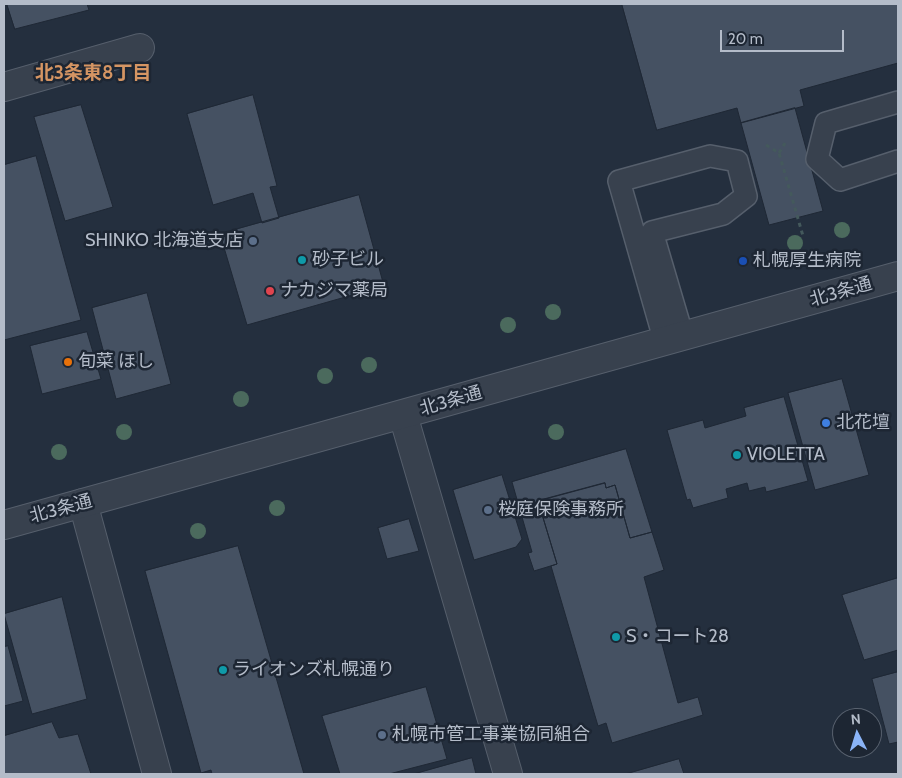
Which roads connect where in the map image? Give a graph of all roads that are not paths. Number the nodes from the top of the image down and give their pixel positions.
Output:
1 (140, 48) dead end
2 (4, 86) edge
3 (898, 102) edge
4 (898, 161) edge
5 (898, 276) edge
6 (674, 339) junction
7 (403, 415) junction
8 (83, 503) junction
9 (4, 525) edge
10 (157, 774) edge
11 (508, 774) edge

1 - 2 street
3 - 4 lane
5 - 6 street, 北3条通
6 - 6 lane
6 - 7 street, 北3条通
7 - 8 street, 北3条通
7 - 11 street
8 - 9 street, 北3条通
8 - 10 street

